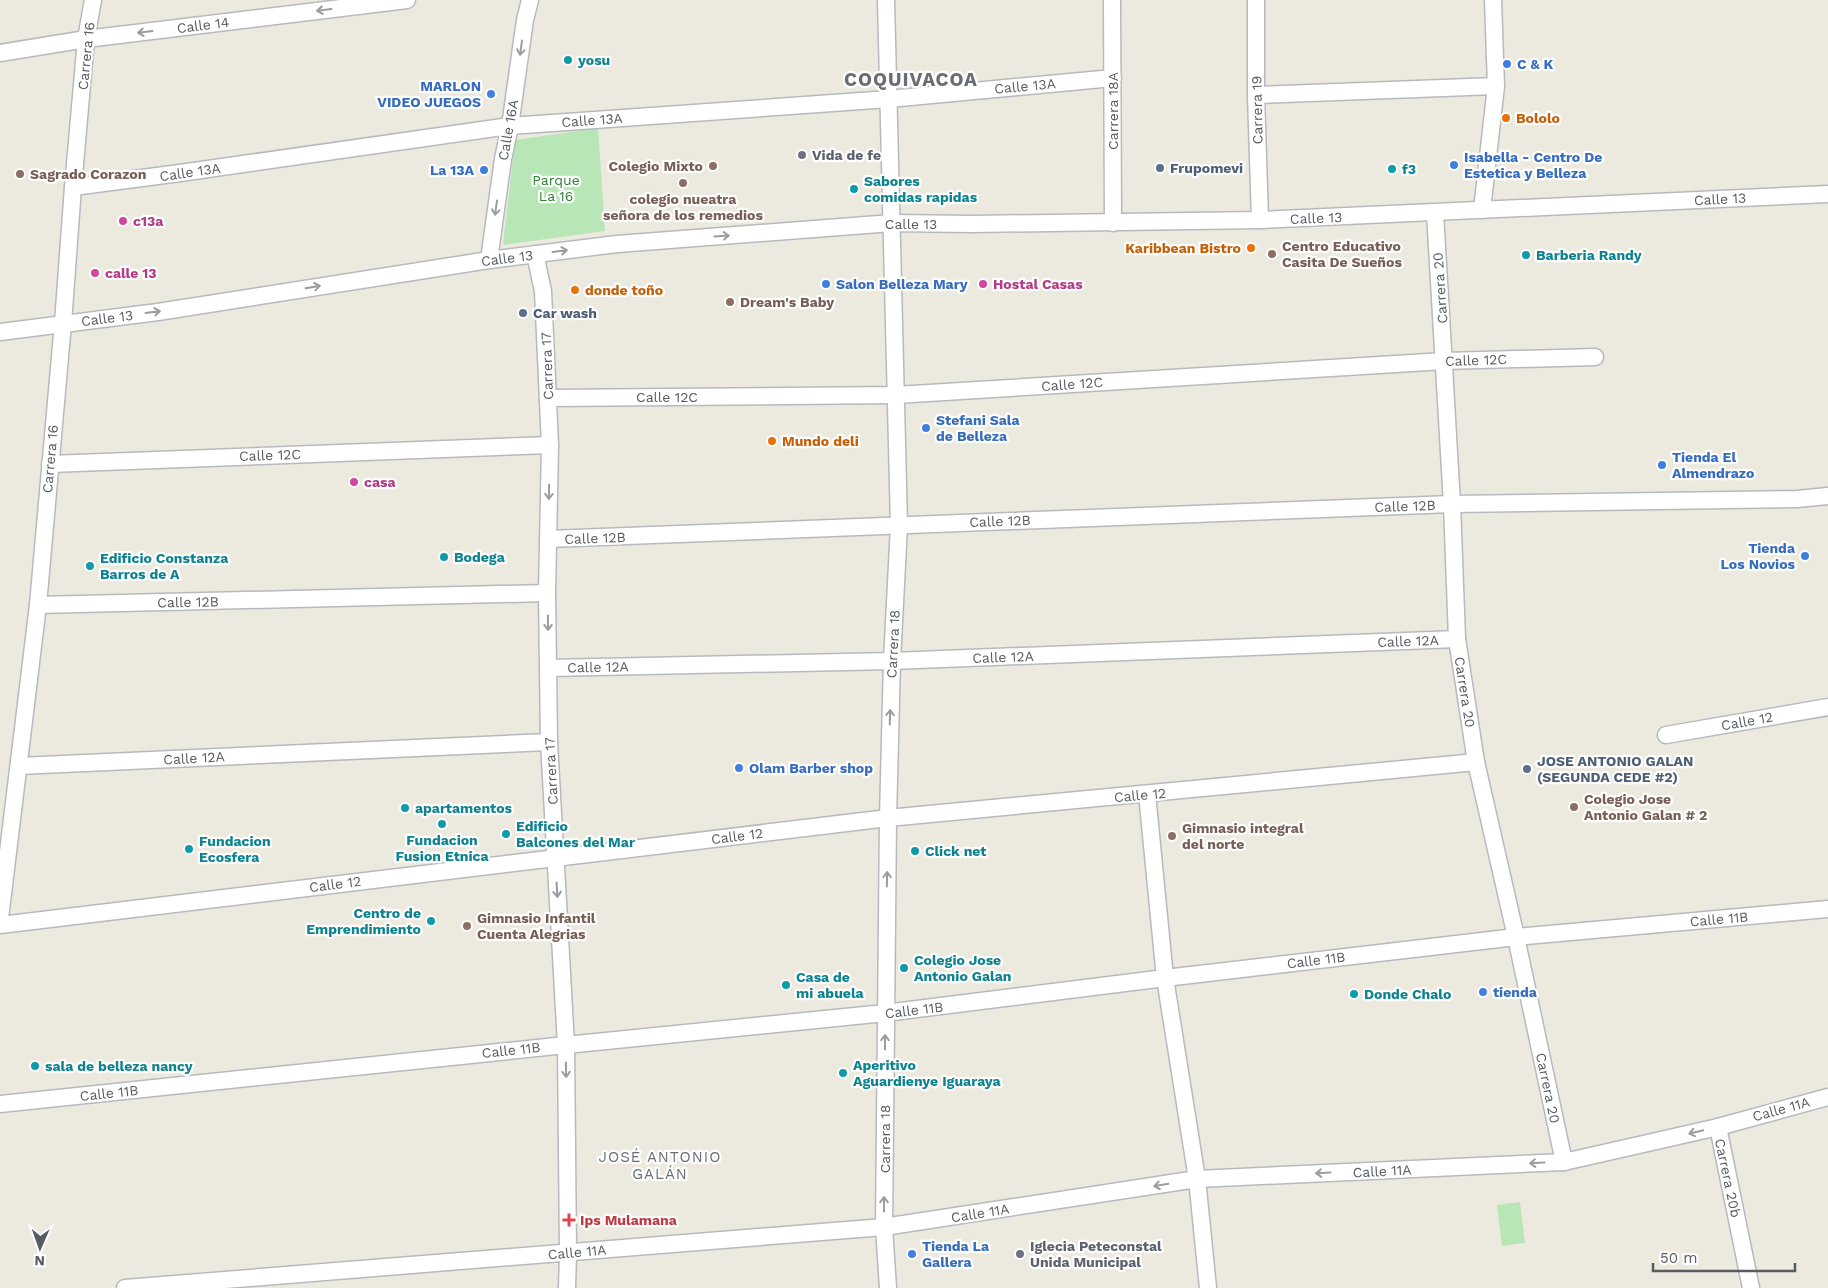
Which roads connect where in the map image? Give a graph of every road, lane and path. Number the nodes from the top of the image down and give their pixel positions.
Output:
1 (92, 0) edge
2 (407, 0) edge
3 (530, 0) edge
4 (886, 0) edge
5 (1112, 0) edge
6 (1256, 0) edge
7 (1493, 0) edge
8 (86, 39) junction
9 (0, 54) edge
10 (1113, 78) junction
11 (1496, 86) junction
12 (1256, 95) junction
13 (889, 99) junction
14 (510, 126) junction
15 (73, 187) junction
16 (1828, 194) edge
17 (1482, 210) junction
18 (1435, 213) junction
19 (1260, 220) junction
20 (1113, 222) junction
21 (892, 223) junction
22 (535, 254) junction
23 (489, 260) junction
24 (63, 323) junction
25 (0, 332) edge
26 (1595, 357) dead end
27 (1444, 361) junction
28 (896, 395) junction
29 (548, 398) junction
30 (550, 445) junction
31 (50, 464) junction
32 (1828, 496) edge
33 (1452, 504) junction
34 (899, 526) junction
35 (548, 539) junction
36 (547, 593) junction
37 (38, 606) junction
38 (1457, 639) junction
39 (892, 661) junction
40 (549, 668) junction
41 (1828, 707) edge
42 (1666, 735) dead end
43 (549, 742) junction
44 (1476, 762) junction
45 (19, 766) junction
46 (1146, 794) junction
47 (888, 818) junction
48 (556, 858) junction
49 (1828, 909) edge
50 (0, 918) edge
51 (0, 925) edge
52 (1516, 937) junction
53 (1165, 978) junction
54 (885, 1013) junction
55 (566, 1045) junction
56 (1828, 1097) edge
57 (0, 1104) edge
58 (1718, 1127) junction
59 (1564, 1162) junction
60 (1197, 1179) junction
61 (884, 1227) junction
62 (568, 1253) junction
63 (125, 1288) edge
64 (567, 1288) edge
65 (888, 1288) edge
66 (1208, 1288) edge
67 (1751, 1288) edge

1 - 8 street, Carrera 16
2 -> 8 street, Calle 14
3 -> 14 street, Calle 16A
4 - 13 street, Carrera 18
5 - 10 street, Carrera 18A
6 - 12 street, Carrera 19
7 - 11 street
8 - 9 street, Calle 14
8 - 15 street, Carrera 16
10 - 13 street, Calle 13A
10 - 20 street, Carrera 18A
11 - 12 street
11 - 17 street
12 - 19 street, Carrera 19
13 - 14 street, Calle 13A
13 - 21 street, Carrera 18
14 - 15 street, Calle 13A
14 -> 23 street, Calle 16A
15 - 24 street, Carrera 16
16 - 17 street, Calle 13
17 - 18 street, Calle 13
18 - 19 street, Calle 13
18 - 27 street, Carrera 20
19 - 20 street, Calle 13
20 - 21 street, Calle 13
22 -> 21 street, Calle 13
21 - 28 street, Carrera 18
22 - 23 street, Calle 13
22 - 29 street, Carrera 17
24 -> 23 street, Calle 13
24 - 25 street, Calle 13
24 - 31 street, Carrera 16
26 - 27 street, Calle 12C
27 - 28 street, Calle 12C
27 - 33 street, Carrera 20
28 - 29 street, Calle 12C
28 - 34 street, Carrera 18
29 - 30 street, Carrera 17
30 - 31 street, Calle 12C
30 -> 35 street, Carrera 17
31 - 37 street, Carrera 16
32 - 33 street
33 - 34 street, Calle 12B
33 - 38 street, Carrera 20
34 - 35 street, Calle 12B
34 - 39 street, Carrera 18
35 - 36 street, Carrera 17
36 - 37 street, Calle 12B
36 -> 40 street, Carrera 17
37 - 45 street, Carrera 16
38 - 39 street, Calle 12A
38 - 44 street, Carrera 20
39 - 40 street, Calle 12A
47 -> 39 street, Carrera 18
40 - 43 street, Carrera 17
41 - 42 street, Calle 12
43 - 45 street, Calle 12A
43 - 48 street, Carrera 17
44 - 46 street, Calle 12
44 - 52 street, Carrera 20
45 - 50 street, Carrera 16
46 - 47 street, Calle 12
46 - 53 street
47 - 48 street, Calle 12
54 -> 47 street, Carrera 18
48 - 51 street, Calle 12
48 -> 55 street, Carrera 17
49 - 52 street, Calle 11B
52 - 53 street, Calle 11B
52 - 59 street, Carrera 20
53 - 54 street, Calle 11B
53 - 60 street
54 - 55 street, Calle 11B
61 -> 54 street, Carrera 18
55 - 57 street, Calle 11B
55 -> 62 street, Carrera 17
56 - 58 street, Calle 11A
58 -> 59 street, Calle 11A
58 - 67 street, Carrera 20b
59 -> 60 street, Calle 11A
60 -> 61 street, Calle 11A
60 - 66 street
61 - 62 street, Calle 11A
61 - 65 street, Carrera 18
62 - 63 street, Calle 11A
62 - 64 street, Carrera 17

